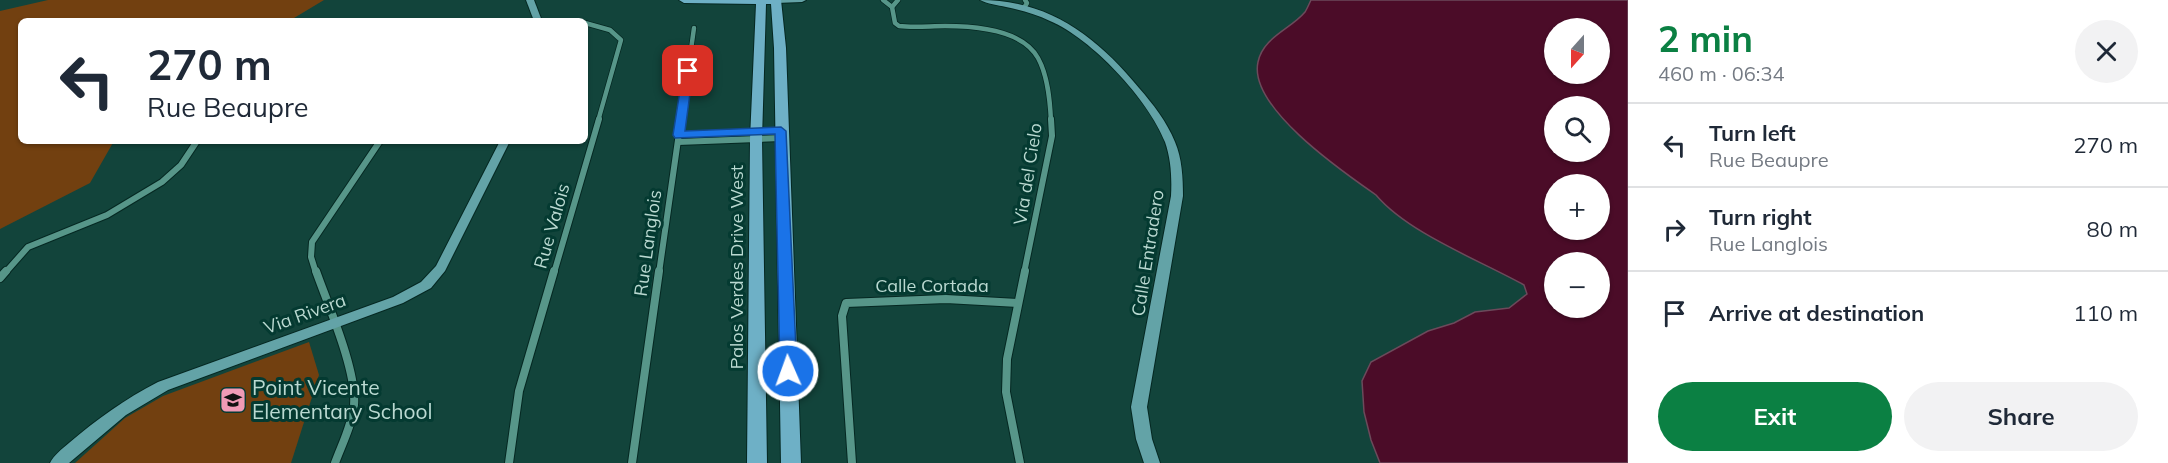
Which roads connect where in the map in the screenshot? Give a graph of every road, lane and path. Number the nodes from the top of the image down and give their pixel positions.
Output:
1 (530, 0) edge
2 (684, 0) edge
3 (776, 0) edge
4 (802, 0) edge
5 (883, 0) edge
6 (898, 0) edge
7 (984, 0) edge
8 (761, 1) edge
9 (1018, 3) edge
10 (892, 7) junction
11 (537, 18) edge
12 (588, 24) edge
13 (694, 28) dead end
14 (781, 135) junction
15 (757, 136) junction
16 (678, 139) junction
17 (195, 144) edge
18 (378, 144) edge
19 (503, 144) edge
20 (0, 278) edge
21 (1018, 303) junction
22 (332, 324) junction
23 (58, 463) edge
24 (335, 463) edge
25 (509, 463) edge
26 (632, 463) edge
27 (757, 463) edge
28 (791, 463) edge
29 (852, 463) edge
30 (1020, 463) edge
31 (1152, 463) edge

1 - 11 street
2 - 8 main road
3 - 4 street
3 - 8 main road
3 - 14 main road
5 - 10 street, Via del Cielo
6 - 10 street
7 - 9 street, Calle Entradero
8 - 15 main road, Palos Verdes Drive West
9 - 31 street, Calle Entradero
10 - 21 street, Via del Cielo
12 - 25 street, Rue Valois
13 - 16 street, Rue Langlois
14 - 15 street
14 - 28 main road
15 - 16 street
15 - 27 main road, Palos Verdes Drive West
16 - 26 street, Rue Langlois
17 - 20 street
18 - 22 street
19 - 22 street, Via Rivera
21 - 29 street, Calle Cortada
21 - 30 street, Via del Cielo
22 - 23 street, Via Rivera
22 - 24 street

